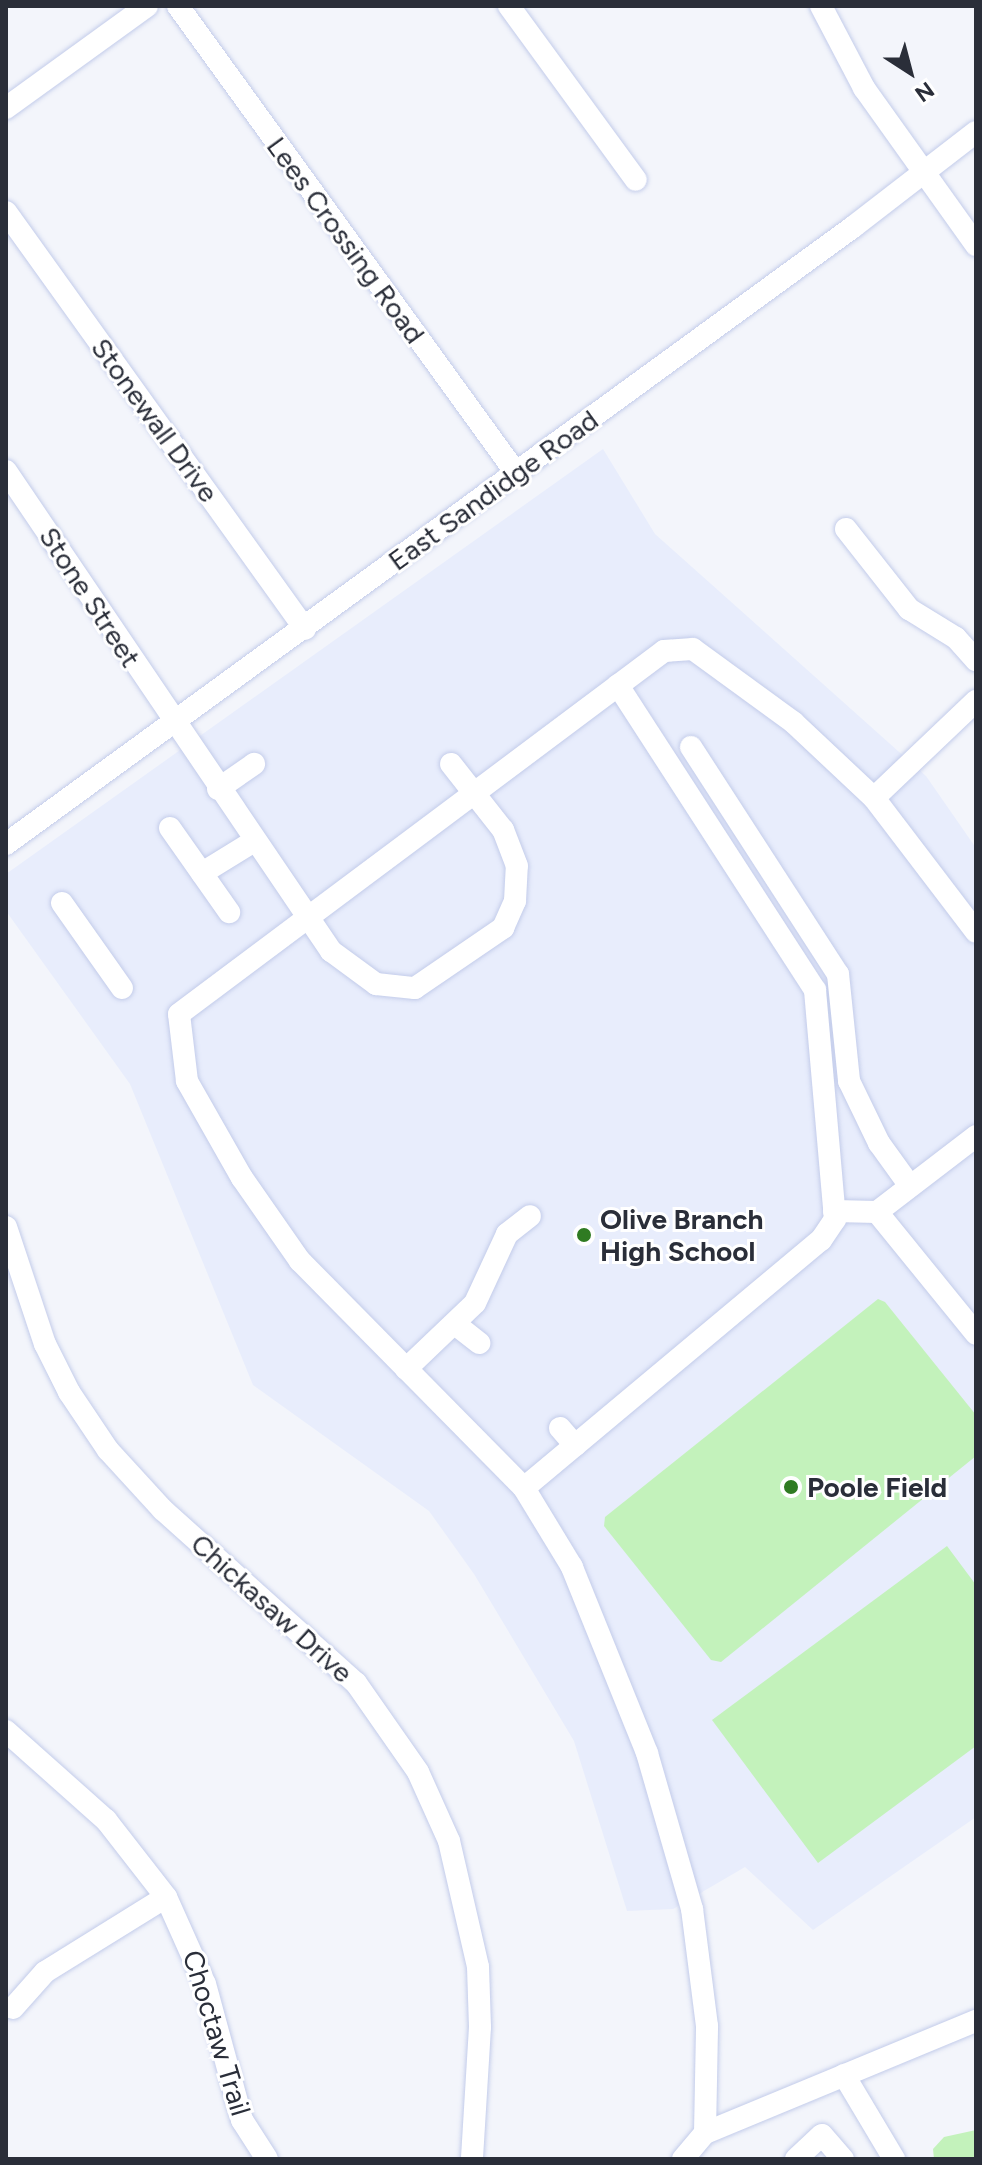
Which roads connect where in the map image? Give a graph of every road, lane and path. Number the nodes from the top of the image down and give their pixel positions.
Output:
1 (147, 6) edge
2 (178, 6) edge
3 (509, 6) edge
4 (821, 6) edge
5 (6, 108) edge
6 (976, 132) edge
7 (925, 171) junction
8 (636, 180) dead end
9 (6, 212) edge
10 (976, 245) edge
11 (6, 471) edge
12 (516, 473) junction
13 (846, 529) dead end
14 (305, 629) junction
15 (976, 660) edge
16 (618, 685) junction
17 (976, 701) edge
18 (172, 724) junction
19 (691, 747) dead end
20 (254, 764) dead end
21 (451, 764) dead end
22 (218, 789) junction
23 (473, 793) junction
24 (874, 798) junction
25 (170, 828) dead end
26 (254, 841) junction
27 (6, 844) edge
28 (202, 873) junction
29 (62, 903) dead end
30 (229, 912) dead end
31 (307, 918) junction
32 (976, 932) edge
33 (122, 988) dead end
34 (976, 1136) edge
35 (910, 1186) junction
36 (834, 1211) junction
37 (877, 1212) junction
38 (530, 1216) dead end
39 (6, 1227) edge
40 (455, 1324) junction
41 (976, 1334) edge
42 (479, 1343) dead end
43 (406, 1369) junction
44 (560, 1428) dead end
45 (575, 1445) junction
46 (524, 1488) junction
47 (6, 1731) edge
48 (166, 1897) junction
49 (13, 2008) dead end
50 (976, 2021) edge
51 (844, 2075) junction
52 (705, 2133) junction
53 (267, 2159) edge
54 (472, 2159) edge
55 (683, 2159) edge
56 (796, 2159) edge
57 (843, 2159) edge
58 (894, 2159) edge

1 - 5 street
2 - 12 street, Lees Crossing Road
3 - 8 street
4 - 7 street
6 - 7 street, East Sandidge Road
7 - 10 street
7 - 12 street, East Sandidge Road
9 - 14 street, Stonewall Drive
11 - 18 street, Stone Street
12 - 14 street, East Sandidge Road
13 - 15 street
14 - 18 street, East Sandidge Road
16 - 23 street
16 - 24 street
16 - 36 street
17 - 24 street
18 - 22 street, Stone Street
18 - 27 street, East Sandidge Road
19 - 35 street
20 - 22 street
21 - 23 street, Stone Street
22 - 26 street, Stone Street
23 - 31 street
23 - 31 street, Stone Street
24 - 32 street
25 - 28 street
26 - 28 street
26 - 31 street, Stone Street
28 - 30 street
29 - 33 street
31 - 43 street
34 - 35 street
35 - 37 street
36 - 37 street
36 - 45 street
37 - 41 street
38 - 40 street
39 - 54 street, Chickasaw Drive
40 - 42 street
40 - 43 street
43 - 46 street
44 - 45 street
45 - 46 street
46 - 52 street
47 - 48 street, Choctaw Trail
48 - 49 street
48 - 53 street, Choctaw Trail
50 - 51 street
51 - 52 street
51 - 58 street
52 - 55 street
56 - 57 street

